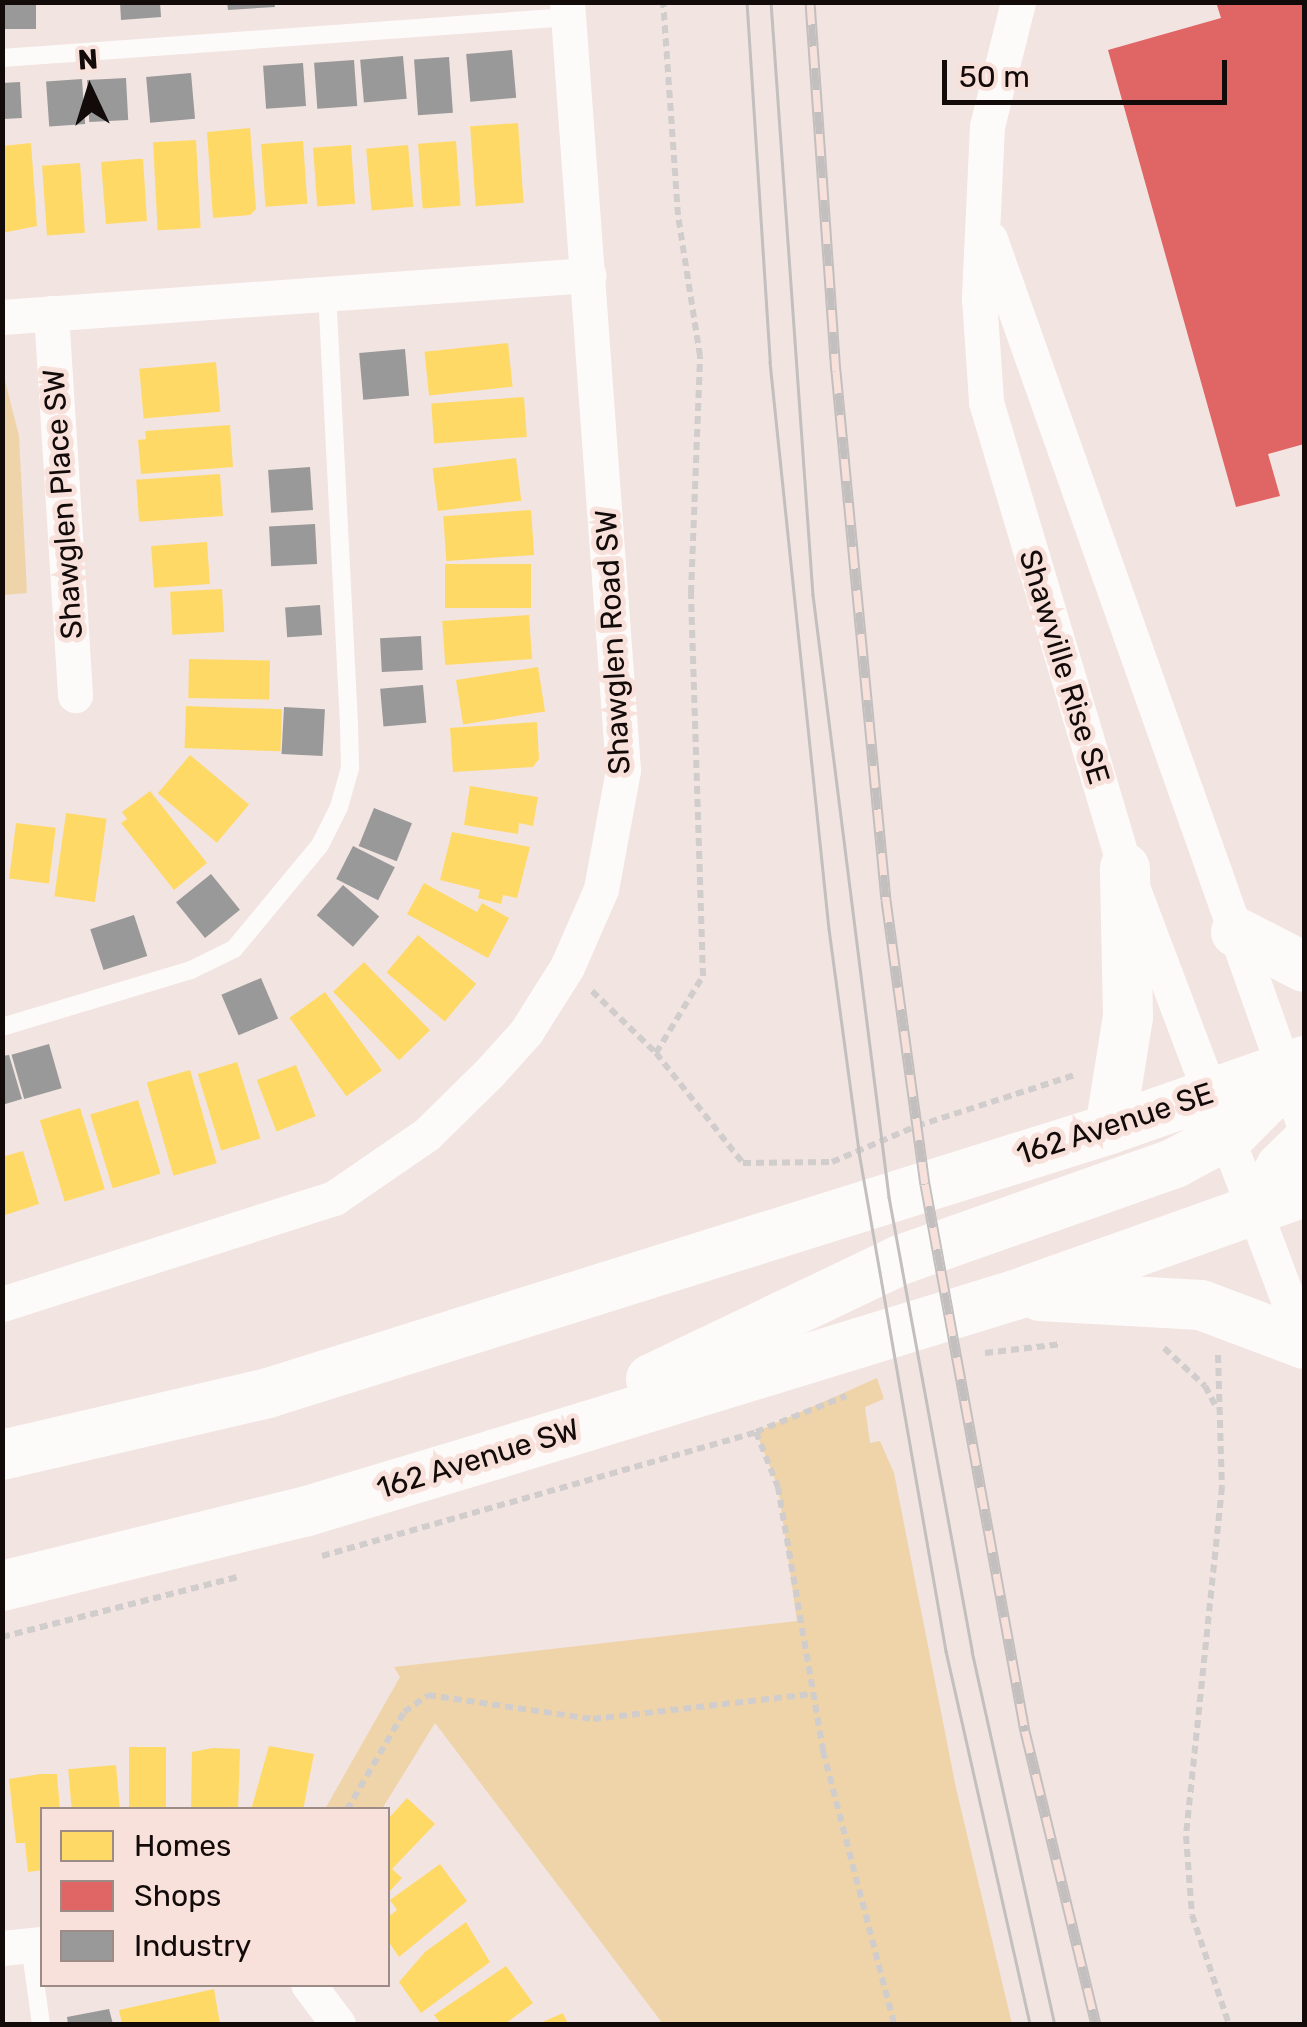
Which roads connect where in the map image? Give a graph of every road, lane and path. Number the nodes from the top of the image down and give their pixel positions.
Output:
1 (664, 2) edge
2 (1018, 2) edge
3 (568, 10) edge
4 (2, 58) edge
5 (987, 228) junction
6 (588, 276) junction
7 (327, 294) junction
8 (51, 313) junction
9 (2, 317) edge
10 (75, 695) dead end
11 (1125, 868) junction
12 (1236, 932) junction
13 (567, 966) junction
14 (1304, 967) edge
15 (2, 1028) edge
16 (656, 1053) junction
17 (1294, 1064) edge
18 (1095, 1068) dead end
19 (1220, 1114) junction
20 (1304, 1125) edge
21 (1110, 1128) junction
22 (1304, 1145) edge
23 (1304, 1192) edge
24 (1257, 1210) junction
25 (1016, 1295) junction
26 (2, 1304) edge
27 (1304, 1343) edge
28 (1161, 1344) dead end
29 (1217, 1349) dead end
30 (1218, 1410) junction
31 (756, 1432) dead end
32 (2, 1455) edge
33 (493, 1455) junction
34 (2, 1586) edge
35 (812, 1694) junction
36 (349, 1807) edge
37 (25, 1946) edge
38 (310, 1987) edge
39 (41, 2024) edge
40 (338, 2024) edge
41 (894, 2024) edge
42 (1229, 2024) edge

1 - 16 path
2 - 5 street, Shawville Rise SE
3 - 4 lane
3 - 6 street, Shawglen Road SW
5 - 11 street, Shawville Rise SE
5 - 12 street, Shawville Rise SE
6 - 7 street
6 - 13 street, Shawglen Road SW
7 - 8 street
7 - 15 lane
8 - 9 street
8 - 10 street, Shawglen Place SW
11 - 19 street, Shawville Rise SE
11 - 21 main road
12 - 14 main road
12 - 17 street, Shawville Rise SE
13 - 16 path
13 - 26 street, Shawglen Road SW
16 - 18 path
17 - 19 main road
17 - 20 street, Shawville Rise SE
19 - 21 main road, 162 Avenue SE
19 - 24 street, Shawville Rise SE
19 - 33 main road
21 - 32 main road, 162 Avenue SE
22 - 24 main road
23 - 24 main road
24 - 25 main road
24 - 27 street, Shawville Rise SE
25 - 27 main road
25 - 33 main road, 162 Avenue SW
28 - 30 path
29 - 30 path
30 - 42 path
31 - 35 path
33 - 34 main road, 162 Avenue SW
35 - 36 path
35 - 41 path
37 - 39 lane
38 - 40 street

